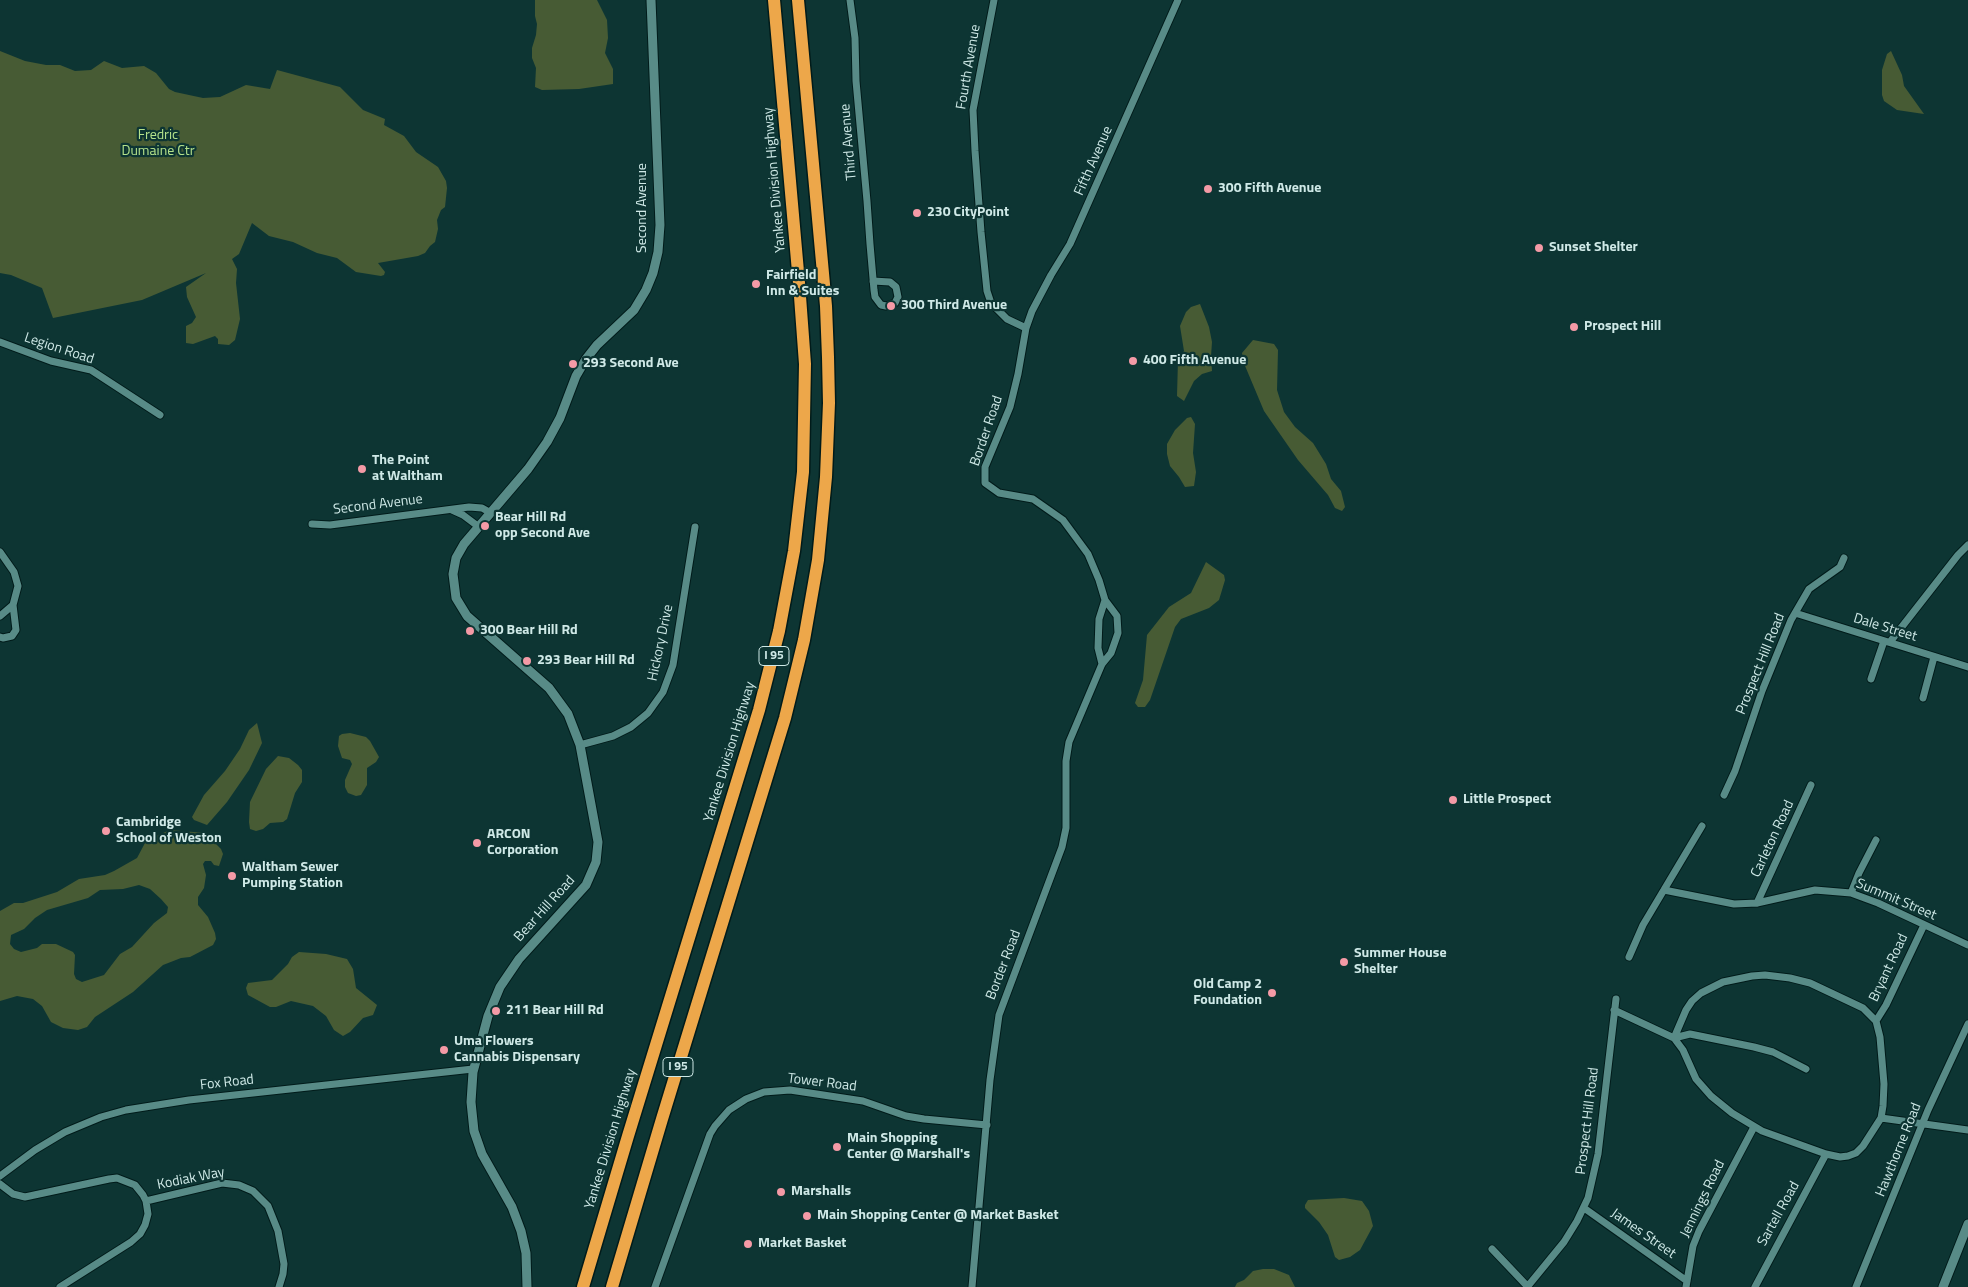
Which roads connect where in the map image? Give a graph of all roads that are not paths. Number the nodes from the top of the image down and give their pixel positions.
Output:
1 (651, 0) edge
2 (774, 0) edge
3 (798, 0) edge
4 (850, 0) edge
5 (994, 0) edge
6 (1178, 0) edge
7 (874, 281) dead end
8 (1026, 328) junction
9 (0, 342) edge
10 (160, 415) dead end
11 (447, 510) junction
12 (491, 513) junction
13 (312, 524) dead end
14 (478, 527) junction
15 (695, 527) dead end
16 (1968, 545) edge
17 (0, 552) edge
18 (1844, 558) dead end
19 (1104, 600) junction
20 (13, 604) junction
21 (1795, 613) junction
22 (0, 616) edge
23 (0, 636) edge
24 (1887, 642) junction
25 (1934, 657) junction
26 (1102, 664) junction
27 (1968, 667) edge
28 (1871, 679) dead end
29 (1923, 698) dead end
30 (580, 745) junction
31 (1811, 785) dead end
32 (1724, 795) dead end
33 (1702, 826) dead end
34 (1876, 840) dead end
35 (1664, 890) junction
36 (1851, 893) junction
37 (1757, 903) junction
38 (1924, 925) junction
39 (1968, 945) edge
40 (1629, 957) dead end
41 (1616, 1000) dead end
42 (1614, 1010) junction
43 (1876, 1021) junction
44 (1968, 1024) edge
45 (1674, 1038) junction
46 (473, 1069) junction
47 (1806, 1069) dead end
48 (1881, 1118) junction
49 (1922, 1124) junction
50 (987, 1125) junction
51 (1754, 1127) junction
52 (1968, 1130) edge
53 (1826, 1154) junction
54 (0, 1176) edge
55 (0, 1184) edge
56 (146, 1201) junction
57 (1584, 1208) junction
58 (1968, 1224) edge
59 (1492, 1249) dead end
60 (1687, 1284) edge
61 (60, 1287) edge
62 (279, 1287) edge
63 (527, 1287) edge
64 (583, 1287) edge
65 (612, 1287) edge
66 (655, 1287) edge
67 (972, 1287) edge
68 (1528, 1287) edge
69 (1755, 1287) edge
70 (1856, 1287) edge
71 (1943, 1287) edge

1 - 12 street, Second Avenue
2 - 64 highway, Yankee Division Highway / I 95
3 - 65 highway, I 95
4 - 7 street, Third Avenue
5 - 8 street, Fourth Avenue
6 - 8 street, Fifth Avenue
8 - 19 street, Border Road
9 - 10 street, Legion Road
11 - 12 street, Second Avenue
11 - 13 street, Second Avenue
11 - 14 street
12 - 14 street, Second Avenue
14 - 30 street, Bear Hill Road
15 - 30 street, Hickory Drive
16 - 24 street
17 - 20 street
18 - 21 street, Prospect Hill Road
19 - 26 street, Border Road
19 - 26 street, Border Road
20 - 22 street
20 - 23 street
21 - 24 street, Dale Street
21 - 32 street, Prospect Hill Road
24 - 25 street, Dale Street
24 - 28 street
25 - 27 street, Dale Street
25 - 29 street
26 - 50 street, Border Road
30 - 46 street, Bear Hill Road
31 - 37 street, Carleton Road
33 - 35 street
34 - 36 street
35 - 37 street, Summit Street
35 - 40 street
36 - 37 street, Summit Street
36 - 38 street, Summit Street
38 - 39 street, Summit Street
38 - 43 street, Bryant Road
41 - 42 street, Prospect Hill Road
42 - 45 street
42 - 57 street, Prospect Hill Road
43 - 45 street
43 - 48 street
44 - 49 street, Hawthorne Road
45 - 47 street
45 - 51 street
46 - 54 street, Fox Road
46 - 63 street, Bear Hill Road
48 - 49 street
48 - 53 street
49 - 52 street
49 - 70 street, Hawthorne Road
50 - 66 street, Tower Road
50 - 67 street, Border Road
51 - 53 street
51 - 60 street, Jennings Road
53 - 69 street, Sartell Road
55 - 56 street
56 - 61 street
56 - 62 street, Kodiak Way
57 - 60 street, James Street
57 - 68 street, Prospect Hill Road
58 - 71 street
59 - 68 street, Prospect Hill Road

